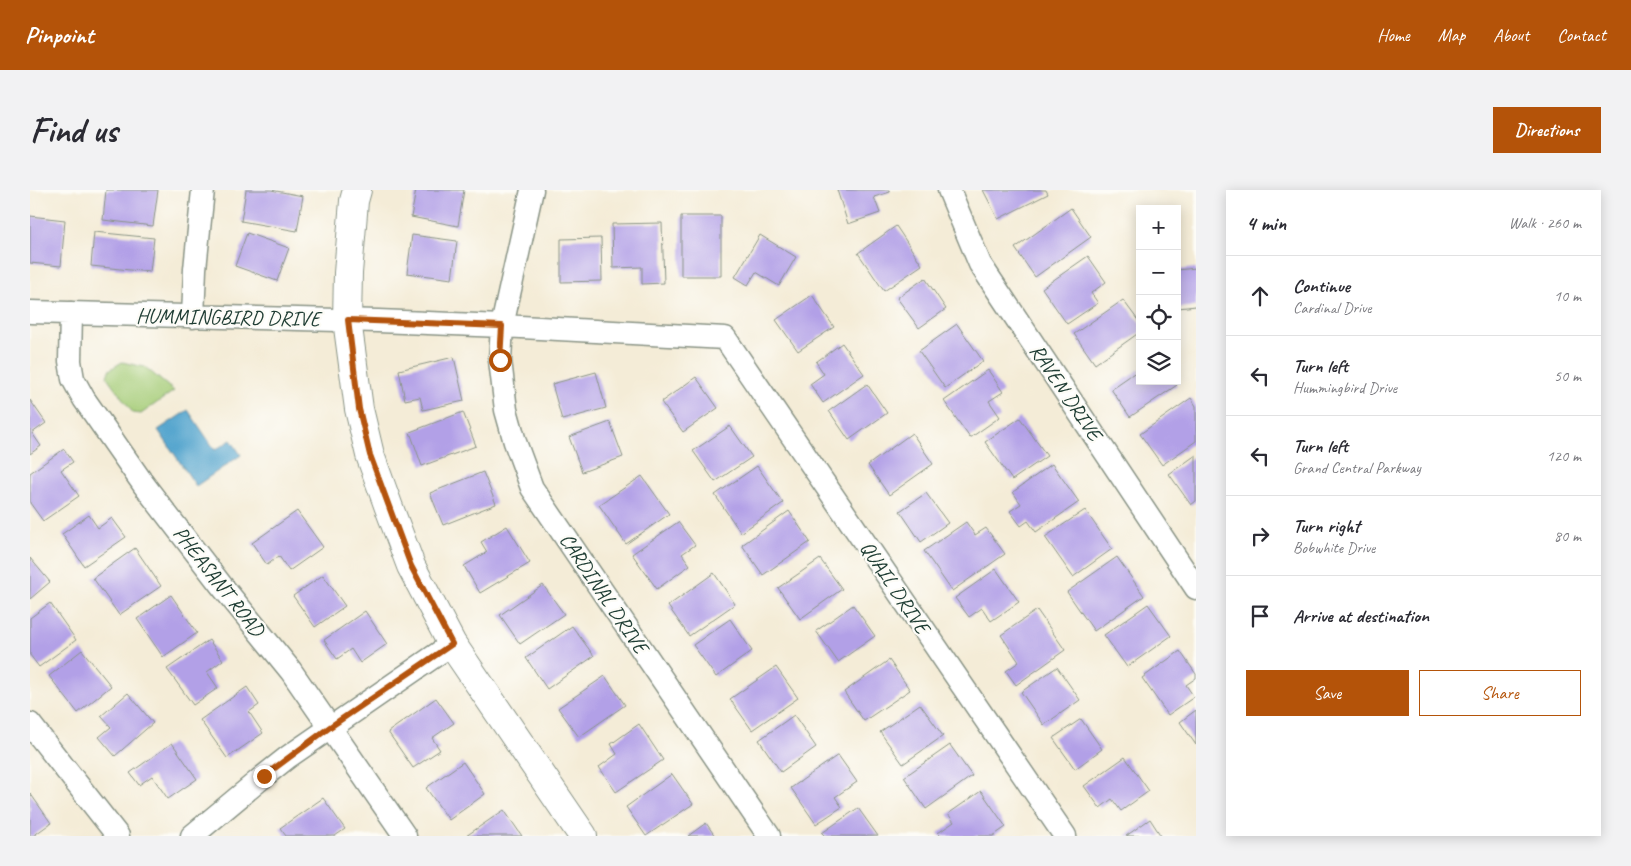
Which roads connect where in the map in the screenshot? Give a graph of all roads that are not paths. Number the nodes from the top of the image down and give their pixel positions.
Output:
1 (203, 190) edge
2 (356, 190) edge
3 (532, 190) edge
4 (949, 190) edge
5 (30, 312) edge
6 (71, 313) junction
7 (193, 317) junction
8 (348, 320) junction
9 (502, 326) junction
10 (725, 338) joint
11 (1196, 588) edge
12 (452, 644) junction
13 (30, 724) edge
14 (330, 727) junction
15 (118, 836) edge
16 (192, 836) edge
17 (404, 836) edge
18 (583, 836) edge
19 (769, 836) edge
20 (1065, 836) edge

1 - 7 street
2 - 8 street
3 - 9 street, CARDINAL DRIVE
4 - 11 street, RAVEN DRIVE
5 - 6 street, HUMMINGBIRD DRIVE
6 - 7 street, HUMMINGBIRD DRIVE
6 - 14 street, PHEASANT ROAD
7 - 8 street, HUMMINGBIRD DRIVE
8 - 9 street, HUMMINGBIRD DRIVE
8 - 12 street
9 - 10 street, HUMMINGBIRD DRIVE
9 - 19 street, CARDINAL DRIVE
10 - 20 street, QUAIL DRIVE
12 - 14 street
12 - 18 street
13 - 15 street
14 - 16 street
14 - 17 street, PHEASANT ROAD

